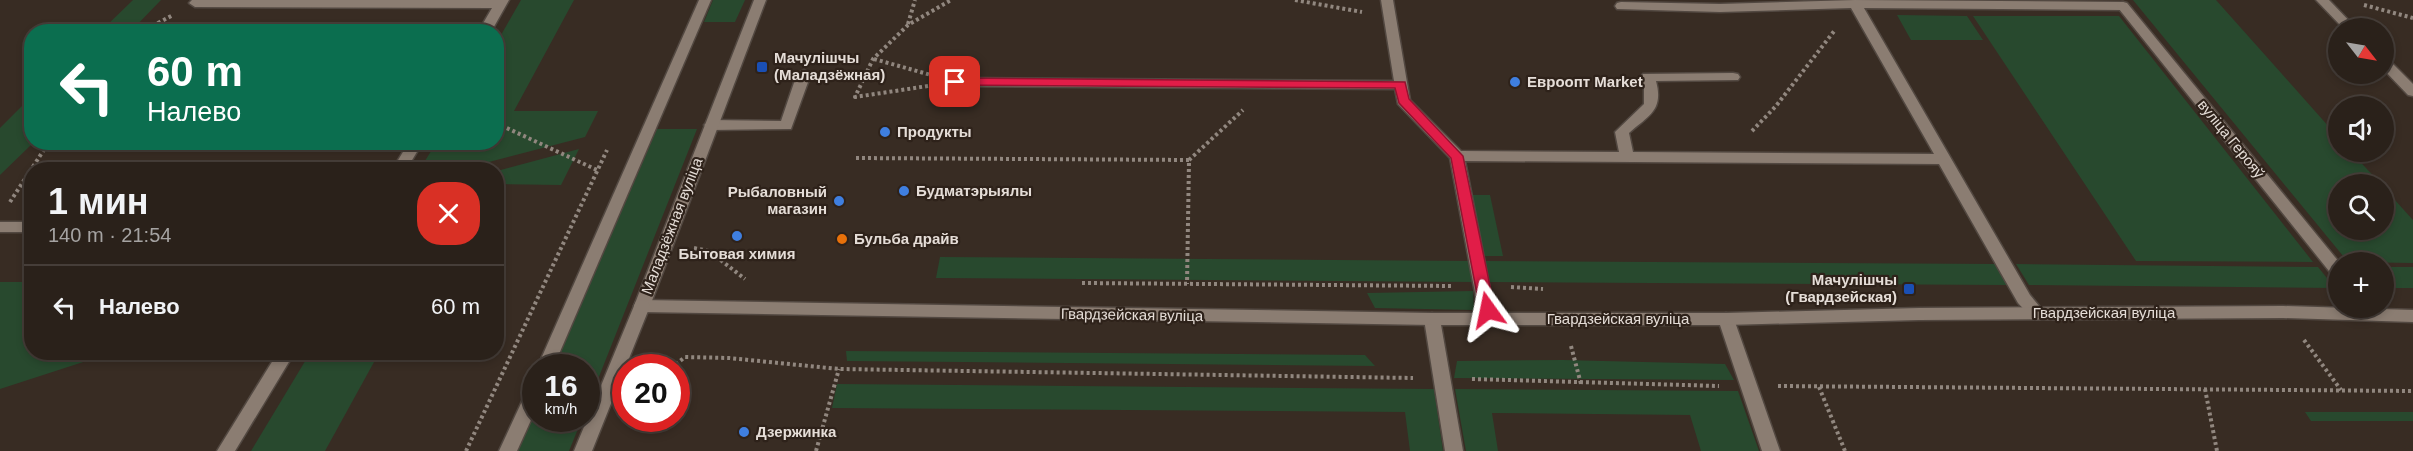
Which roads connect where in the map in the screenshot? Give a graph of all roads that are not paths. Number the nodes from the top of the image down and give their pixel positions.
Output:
1 (705, 0) edge
2 (760, 0) edge
3 (1387, 0) edge
4 (2322, 0) edge
5 (502, 2) edge
6 (195, 3) road end
7 (1855, 4) junction
8 (1622, 6) dead end
9 (2340, 18) edge
10 (489, 24) edge
11 (2394, 73) edge
12 (804, 74) dead end
13 (1733, 77) dead end
14 (955, 82) road end
15 (1401, 84) junction
16 (2413, 93) edge
17 (711, 125) junction
18 (1457, 156) junction
19 (1627, 158) junction
20 (1944, 159) junction
21 (0, 227) edge
22 (24, 227) edge
23 (2328, 260) edge
24 (642, 306) junction
25 (2328, 310) edge
26 (2037, 313) junction
27 (2394, 314) edge
28 (2413, 316) edge
29 (1432, 319) junction
30 (1726, 319) junction
31 (1488, 320) junction
32 (551, 354) edge
33 (282, 360) edge
34 (522, 420) edge
35 (226, 451) edge
36 (508, 451) edge
37 (583, 451) edge
38 (1454, 451) edge
39 (1771, 451) edge

1 - 32 street
2 - 17 street, Маладзёжная вуліца
3 - 15 street
4 - 9 street
5 - 6 street
5 - 10 street
7 - 8 street
7 - 20 street
7 - 23 street, вуліца Герояў
11 - 16 street
12 - 17 street
13 - 19 street
14 - 15 street
15 - 18 street
17 - 24 street, Маладзёжная вуліца
18 - 19 street
18 - 31 street
19 - 20 street
20 - 26 street
21 - 22 street
24 - 29 street, Гвардзейская вуліца
24 - 37 street, Маладзёжная вуліца
25 - 26 street, Гвардзейская вуліца
26 - 30 street, Гвардзейская вуліца
27 - 28 street, Гвардзейская вуліца
29 - 31 street, Гвардзейская вуліца
29 - 38 street
30 - 31 street, Гвардзейская вуліца
30 - 39 street
33 - 35 street
34 - 36 street

